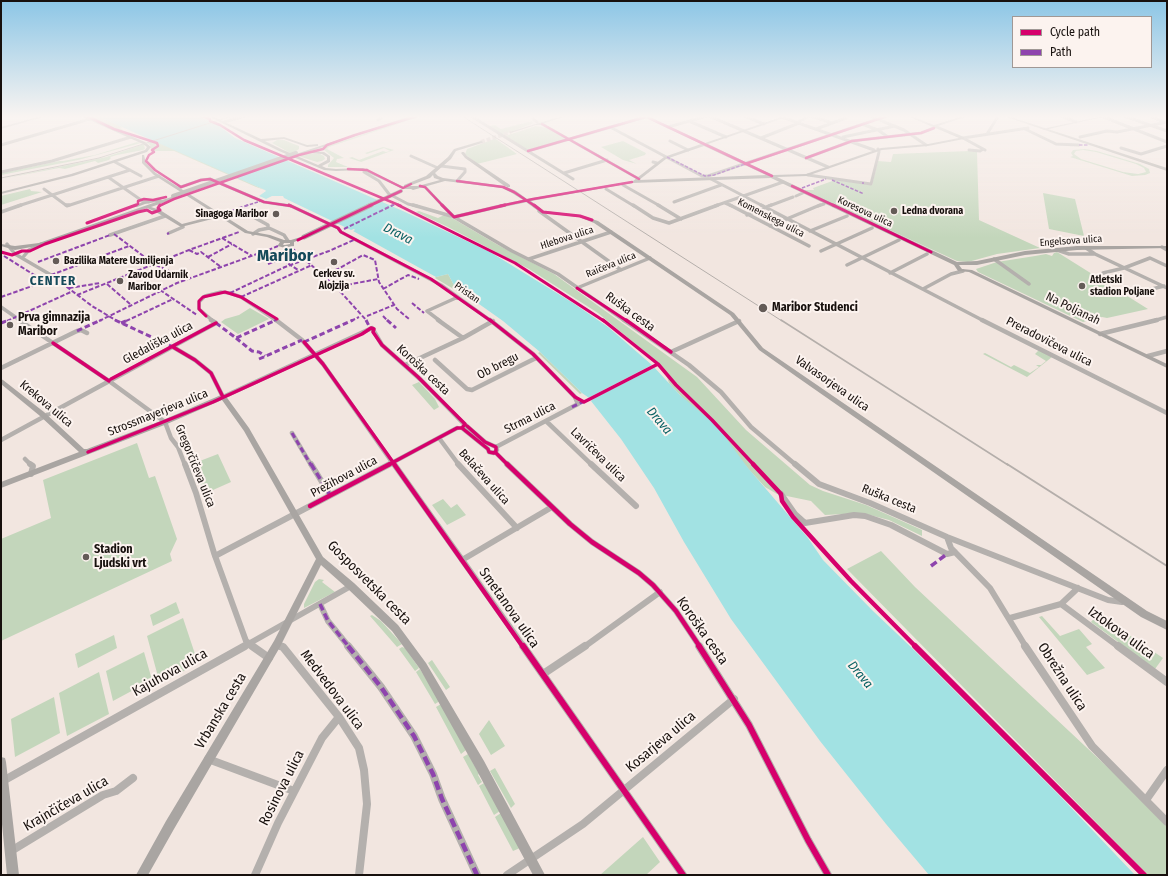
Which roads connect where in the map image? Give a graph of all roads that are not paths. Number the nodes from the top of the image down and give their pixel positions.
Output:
1 (143, 156) edge
2 (68, 157) edge
3 (131, 157) edge
4 (289, 157) edge
5 (298, 157) edge
6 (328, 157) edge
7 (413, 157) edge
8 (453, 157) edge
9 (466, 157) edge
10 (538, 157) edge
11 (602, 157) edge
12 (666, 157) joint
13 (730, 157) edge
14 (767, 157) edge
15 (809, 157) edge
16 (857, 157) edge
17 (878, 157) edge
18 (1131, 157) edge
19 (450, 158) joint
20 (806, 158) joint
21 (607, 160) junction
22 (115, 162) junction
23 (745, 164) junction
24 (319, 166) junction
25 (439, 167) junction
26 (828, 167) junction
27 (1167, 169) edge
28 (130, 170) junction
29 (367, 170) junction
30 (1, 172) edge
31 (433, 173) junction
32 (564, 173) junction
33 (808, 175) junction
34 (141, 176) dead end
35 (159, 176) junction
36 (493, 176) junction
37 (772, 176) junction
38 (108, 177) junction
39 (639, 178) junction
40 (573, 179) dead end
41 (711, 179) junction
42 (448, 180) junction
43 (457, 181) junction
44 (632, 182) junction
45 (783, 182) junction
46 (485, 183) junction
47 (411, 184) junction
48 (398, 185) junction
49 (623, 185) dead end
50 (721, 185) junction
51 (418, 187) junction
52 (123, 188) junction
53 (178, 188) junction
54 (44, 189) dead end
55 (606, 189) dead end
56 (403, 190) junction
57 (514, 192) junction
58 (805, 192) junction
59 (1, 193) edge
60 (53, 195) junction
61 (743, 196) junction
62 (525, 201) junction
63 (674, 202) dead end
64 (725, 203) junction
65 (154, 204) junction
66 (824, 204) dead end
67 (142, 206) junction
68 (765, 208) junction
69 (539, 211) junction
70 (1, 212) edge
71 (125, 213) junction
72 (248, 214) dead end
73 (747, 215) junction
74 (165, 216) junction
75 (219, 216) junction
76 (847, 216) dead end
77 (454, 217) junction
78 (681, 219) junction
79 (787, 219) junction
80 (183, 226) junction
81 (770, 226) junction
82 (268, 228) junction
83 (872, 228) dead end
84 (810, 231) junction
85 (611, 232) junction
86 (169, 233) dead end
87 (253, 234) junction
88 (110, 235) dead end
89 (899, 240) dead end
90 (290, 241) junction
91 (1, 242) edge
92 (581, 242) junction
93 (44, 243) junction
94 (835, 244) junction
95 (1, 245) edge
96 (8, 246) junction
97 (809, 246) dead end
98 (1086, 248) junction
99 (1165, 248) edge
100 (1, 250) edge
101 (1057, 250) junction
102 (821, 251) dead end
103 (927, 254) dead end
104 (1095, 254) junction
105 (24, 256) junction
106 (650, 258) junction
107 (861, 258) junction
108 (529, 259) junction
109 (994, 259) junction
110 (29, 261) junction
111 (977, 263) junction
112 (966, 264) junction
113 (847, 265) dead end
114 (956, 266) junction
115 (1167, 266) edge
116 (1124, 268) junction
117 (971, 269) junction
118 (621, 270) junction
119 (963, 271) junction
120 (890, 273) junction
121 (1103, 273) dead end
122 (51, 274) dead end
123 (951, 274) junction
124 (1030, 284) dead end
125 (1166, 287) edge
126 (577, 288) junction
127 (922, 289) junction
128 (1136, 293) dead end
129 (458, 297) junction
130 (1, 307) edge
131 (1167, 317) edge
132 (493, 321) junction
133 (739, 321) junction
134 (216, 323) joint
135 (373, 332) joint
136 (87, 333) dead end
137 (1100, 334) junction
138 (463, 338) junction
139 (53, 343) junction
140 (173, 347) junction
141 (1167, 351) edge
142 (670, 352) junction
143 (316, 355) junction
144 (1148, 356) junction
145 (536, 358) junction
146 (435, 360) dead end
147 (404, 365) junction
148 (1167, 366) edge
149 (1, 368) edge
150 (1, 381) edge
151 (109, 381) junction
152 (223, 397) junction
153 (572, 407) joint
154 (1167, 413) edge
155 (44, 416) junction
156 (546, 421) junction
157 (165, 422) junction
158 (463, 426) junction
159 (292, 433) dead end
160 (439, 438) junction
161 (1, 440) edge
162 (77, 445) junction
163 (493, 448) junction
164 (88, 452) junction
165 (25, 459) dead end
166 (67, 460) junction
167 (392, 462) junction
168 (31, 474) junction
169 (1, 485) edge
170 (781, 494) dead end
171 (330, 495) junction
172 (636, 506) dead end
173 (552, 507) junction
174 (295, 514) junction
175 (517, 528) junction
176 (947, 537) junction
177 (955, 552) junction
178 (215, 556) junction
179 (320, 559) junction
180 (462, 560) junction
181 (352, 586) junction
182 (1078, 588) junction
183 (660, 592) junction
184 (1125, 600) junction
185 (320, 604) junction
186 (1061, 604) junction
187 (1010, 618) junction
188 (289, 622) junction
189 (1167, 626) edge
190 (249, 644) junction
191 (277, 644) junction
192 (269, 658) junction
193 (543, 674) junction
194 (1167, 682) edge
195 (734, 699) junction
196 (339, 717) junction
197 (208, 759) junction
198 (1, 762) edge
199 (1167, 770) edge
200 (133, 778) dead end
201 (2, 782) edge
202 (624, 790) junction
203 (294, 791) junction
204 (1146, 800) junction
205 (1167, 822) edge
206 (11, 851) junction
207 (530, 860) junction
208 (13, 875) edge
209 (142, 875) edge
210 (255, 875) edge
211 (359, 875) edge
212 (477, 875) edge
213 (508, 875) edge
214 (539, 875) edge
215 (683, 875) edge
216 (828, 875) edge

1 - 35 street
2 - 30 street
3 - 22 street
4 - 65 street, bridge
5 - 24 street
6 - 24 street
7 - 25 street
8 - 19 street
9 - 36 street, Valvasorjeva ulica
10 - 32 street
11 - 21 street
12 - 23 street
12 - 39 street
13 - 23 street, Koresova ulica
14 - 23 street
15 - 20 street
16 - 26 street
17 - 33 street
18 - 27 main road
19 - 25 street
20 - 26 street
21 - 32 street
21 - 39 street
22 - 28 street
22 - 59 street
23 - 37 street, Koresova ulica
24 - 29 street
25 - 31 street
25 - 43 street
26 - 33 street
28 - 34 street
28 - 38 street
29 - 48 street
29 - 77 street
31 - 42 street
31 - 47 street
32 - 40 street
33 - 37 street
35 - 52 street
35 - 53 street
36 - 46 street
36 - 57 street, Valvasorjeva ulica
37 - 41 street
37 - 45 street, Koresova ulica
38 - 52 street
38 - 60 street
39 - 44 street
41 - 44 street
41 - 50 street, Preradovičeva ulica
42 - 43 street
42 - 51 street
43 - 46 street
44 - 62 street
45 - 58 street, Koresova ulica
45 - 61 street
46 - 57 street
47 - 48 street
47 - 56 street
48 - 56 street
49 - 78 street
50 - 61 street, Preradovičeva ulica
50 - 63 street
51 - 56 street
51 - 77 street, Ruška cesta
52 - 60 street
52 - 67 street
53 - 75 street
53 - 129 street, Pristan
54 - 60 street
55 - 78 street
56 - 90 street, bridge
57 - 62 street, Valvasorjeva ulica
58 - 68 street
58 - 114 street, Koresova ulica
60 - 70 street
61 - 64 street
61 - 68 street, Preradovičeva ulica
62 - 69 street, Valvasorjeva ulica
62 - 77 street
64 - 73 street, Komenskega ulica
64 - 78 street
65 - 67 street
65 - 67 street
65 - 74 street
66 - 79 street
67 - 71 street
68 - 73 street
68 - 79 street, Preradovičeva ulica
69 - 85 street, Valvasorjeva ulica
69 - 92 street
71 - 93 street
71 - 96 street
72 - 82 street
73 - 81 street, Komenskega ulica
74 - 80 street
74 - 88 street
75 - 80 street
75 - 87 street
76 - 84 street
77 - 108 street, Ruška cesta
79 - 81 street
79 - 84 street, Preradovičeva ulica
80 - 86 street
81 - 97 street, Komenskega ulica
82 - 87 street
82 - 90 street
83 - 94 street
84 - 94 street, Preradovičeva ulica
85 - 92 street, Hlebova ulica
85 - 106 street, Valvasorjeva ulica
87 - 90 street
89 - 107 street
91 - 96 street
92 - 108 street, Hlebova ulica
92 - 118 street
93 - 96 street
93 - 105 street
94 - 102 street
94 - 107 street, Preradovičeva ulica
95 - 96 street
96 - 100 street
96 - 105 street
96 - 110 street
98 - 99 street, Engelsova ulica
98 - 101 street, Engelsova ulica
98 - 104 street
101 - 104 street
101 - 109 street, Engelsova ulica
103 - 120 street
104 - 116 street
105 - 110 street
106 - 118 street, Raičeva ulica
106 - 133 street, Valvasorjeva ulica
107 - 113 street
107 - 120 street, Preradovičeva ulica
108 - 126 street, Ruška cesta
109 - 111 street, Engelsova ulica
109 - 124 street
110 - 122 street
111 - 112 street, Engelsova ulica
111 - 117 street
112 - 114 street, Engelsova ulica
112 - 117 street, Na Poljanah
114 - 119 street, Koresova ulica
114 - 123 street
115 - 116 street
116 - 121 street
116 - 125 street
117 - 119 street
117 - 137 street, Na Poljanah
118 - 126 street, Raičeva ulica
119 - 123 street
120 - 127 street, Preradovičeva ulica
123 - 127 street
125 - 128 street
126 - 142 street, Ruška cesta
127 - 154 street, Preradovičeva ulica
129 - 132 street, Pristan
129 - 138 street
130 - 139 street, Gregorčičeva ulica
131 - 137 street
132 - 138 street
132 - 145 street, Pristan
133 - 142 street
133 - 184 street, Valvasorjeva ulica
134 - 140 street, Gledališka ulica
134 - 143 street, Smetanova ulica
135 - 143 street, Strossmayerjeva ulica
135 - 147 street, Koroška cesta
136 - 139 street
137 - 144 street, Na Poljanah
138 - 147 street
139 - 149 street
139 - 151 street, Gregorčičeva ulica
140 - 151 street, Gledališka ulica
140 - 152 street
141 - 144 street
142 - 176 street, Ruška cesta
143 - 152 street, Strossmayerjeva ulica
143 - 167 street, Smetanova ulica
144 - 148 street, Na Poljanah
145 - 146 street, Ob bregu
145 - 153 street, Ob bregu
147 - 158 street, Koroška cesta
150 - 155 street, Krekova ulica
151 - 155 street, Gledališka ulica
151 - 157 street, Gregorčičeva ulica
152 - 157 street, Strossmayerjeva ulica
152 - 174 street, Gosposvetska cesta
153 - 156 street, Strma ulica
155 - 161 street, Gledališka ulica
155 - 162 street, Krekova ulica
156 - 163 street, Strma ulica
156 - 172 street, Lavričeva ulica
157 - 164 street, Strossmayerjeva ulica
157 - 178 street, Gregorčičeva ulica
158 - 160 street, Prežihova ulica
158 - 163 street, Koroška cesta
159 - 171 street, Prežihova ulica
160 - 167 street, Prežihova ulica
160 - 175 street, Belačeva ulica
162 - 164 street, Krekova ulica
162 - 166 street, Krekova ulica
163 - 173 street, Koroška cesta
164 - 166 street, Strossmayerjeva ulica
165 - 168 street
166 - 168 street, Strossmayerjeva ulica
167 - 171 street, Prežihova ulica
167 - 180 street, Smetanova ulica
168 - 169 street, Strossmayerjeva ulica
170 - 177 street
171 - 174 street, Prežihova ulica
173 - 175 street
173 - 183 street, Koroška cesta
174 - 178 street, Prežihova ulica
174 - 179 street, Gosposvetska cesta
175 - 180 street
176 - 177 street, Obrežna ulica
176 - 182 street, Ruška cesta
177 - 187 street, Obrežna ulica
178 - 190 street, Gregorčičeva ulica
179 - 181 street, Gosposvetska cesta
179 - 188 street, Vrbanska cesta
180 - 193 street, Smetanova ulica
181 - 185 street, Kajuhova ulica
181 - 207 street, Gosposvetska cesta
182 - 184 street, Ruška cesta
182 - 186 street
183 - 193 street
183 - 195 street, Koroška cesta
184 - 189 street, Ruška cesta
185 - 188 street, Kajuhova ulica
185 - 212 street
186 - 187 street
186 - 194 street, Iztokova ulica
187 - 204 street, Obrežna ulica
188 - 190 street, Kajuhova ulica
188 - 191 street, Vrbanska cesta
190 - 192 street, Gregorčičeva ulica
190 - 201 street, Kajuhova ulica
191 - 192 street, Vrbanska cesta
191 - 196 street, Medvedova ulica
192 - 197 street, Vrbanska cesta
193 - 202 street, Smetanova ulica
195 - 202 street, Kosarjeva ulica
195 - 216 street, Koroška cesta
196 - 203 street, Rosinova ulica
196 - 211 street, Medvedova ulica
197 - 203 street
197 - 209 street, Vrbanska cesta
198 - 201 street
199 - 204 street
200 - 206 street, Krajnčičeva ulica
201 - 206 street
202 - 207 street, Kosarjeva ulica
202 - 215 street, Smetanova ulica
203 - 210 street, Rosinova ulica
204 - 205 street, Obrežna ulica
206 - 208 street
207 - 213 street, Kosarjeva ulica
207 - 214 street, Gosposvetska cesta

